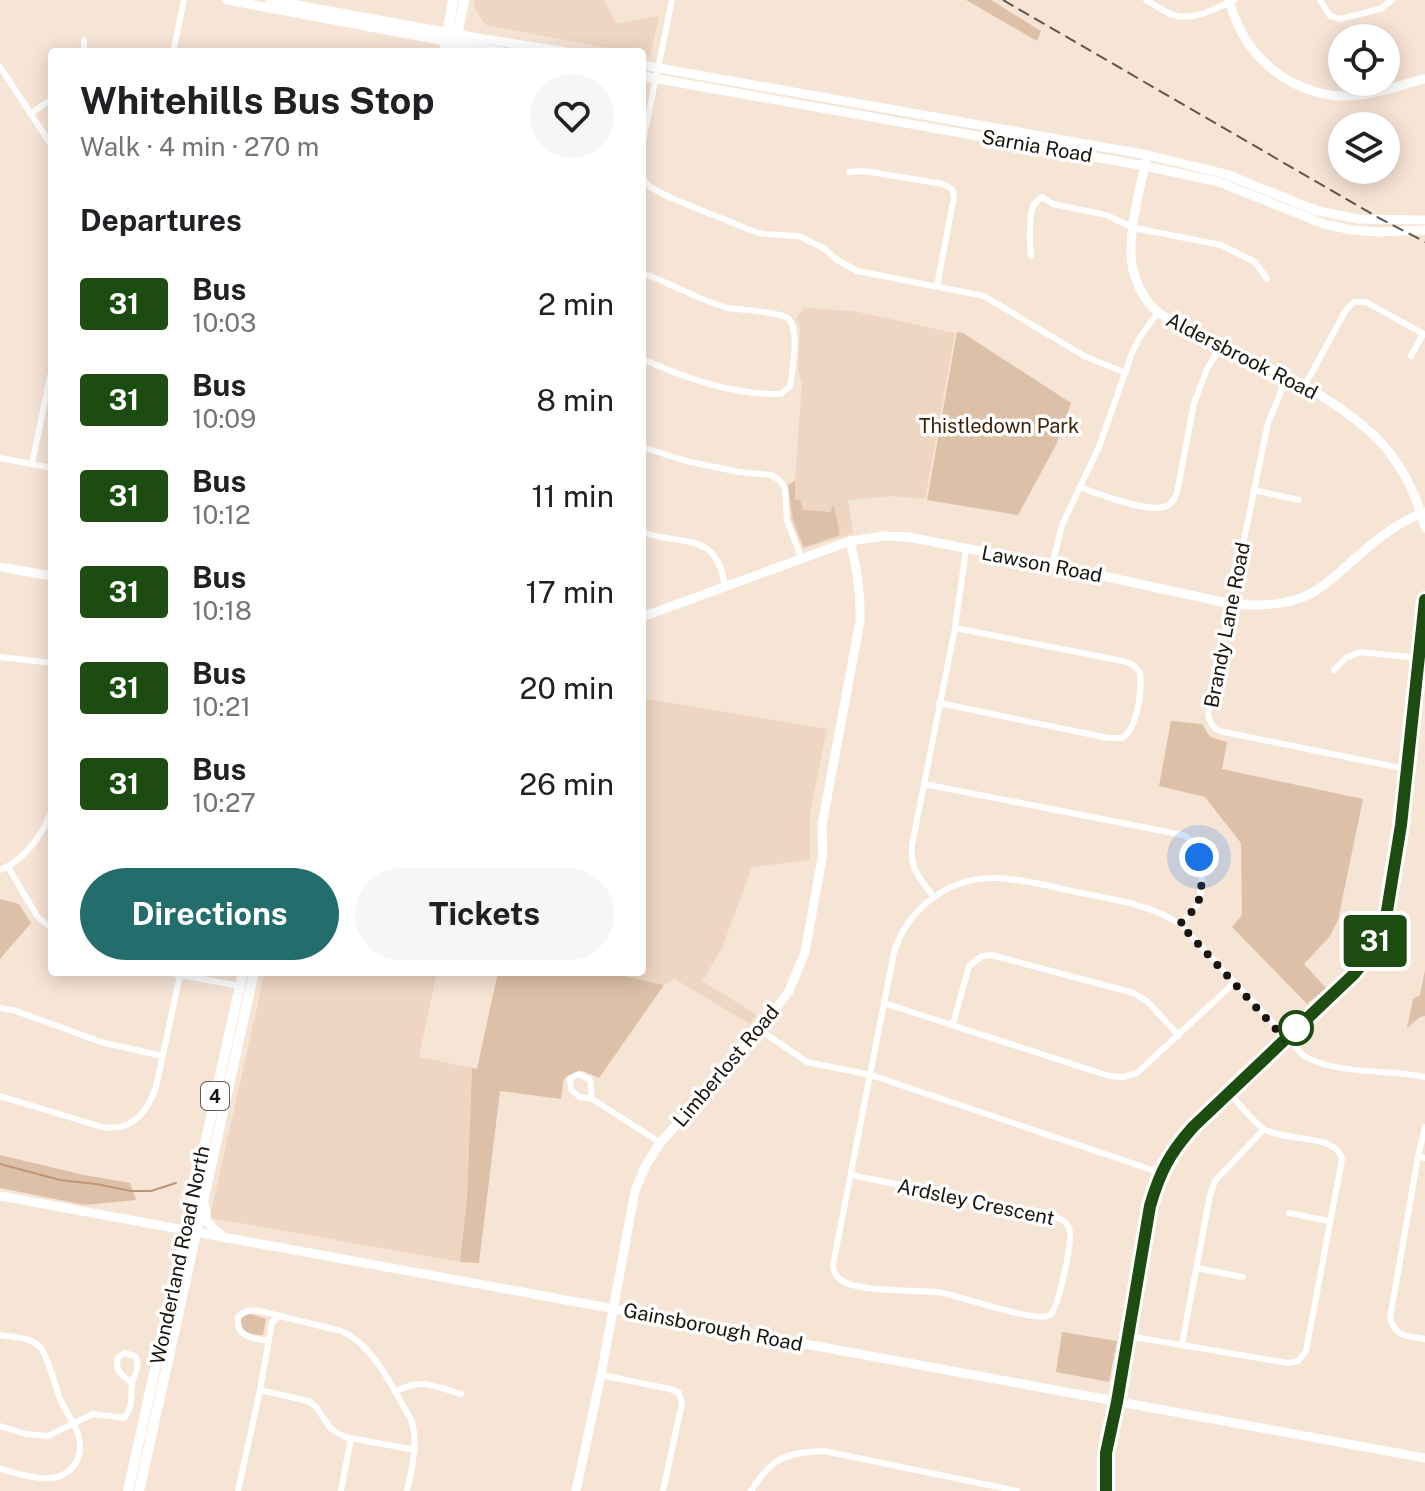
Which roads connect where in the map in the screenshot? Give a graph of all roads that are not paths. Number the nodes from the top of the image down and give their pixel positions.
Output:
1 (184, 0) edge
2 (227, 0) edge
3 (270, 0) edge
4 (453, 0) edge
5 (464, 0) edge
6 (672, 0) edge
7 (1146, 0) edge
8 (1320, 0) edge
9 (1392, 0) edge
10 (1231, 1) edge
11 (289, 2) edge
12 (84, 40) dead end
13 (451, 43) edge
14 (84, 48) edge
15 (174, 48) edge
16 (480, 48) edge
17 (520, 48) edge
18 (646, 66) edge
19 (0, 67) edge
20 (658, 68) junction
21 (646, 77) edge
22 (656, 79) junction
23 (1425, 79) edge
24 (48, 102) edge
25 (31, 113) junction
26 (646, 127) edge
27 (48, 140) edge
28 (1148, 155) junction
29 (1145, 166) junction
30 (849, 172) dead end
31 (646, 182) edge
32 (1422, 220) edge
33 (1134, 228) junction
34 (1425, 230) edge
35 (1031, 256) dead end
36 (646, 275) edge
37 (1267, 279) dead end
38 (937, 286) junction
39 (1158, 312) junction
40 (1424, 334) edge
41 (1220, 348) junction
42 (1411, 356) dead end
43 (646, 361) edge
44 (1126, 373) junction
45 (1287, 377) junction
46 (1305, 385) junction
47 (48, 386) edge
48 (646, 448) edge
49 (0, 458) edge
50 (32, 464) junction
51 (48, 467) edge
52 (1080, 487) junction
53 (1254, 490) junction
54 (1299, 500) dead end
55 (1423, 513) edge
56 (1425, 528) edge
57 (646, 534) edge
58 (850, 541) junction
59 (966, 549) junction
60 (801, 557) junction
61 (1052, 565) junction
62 (0, 567) edge
63 (48, 575) edge
64 (725, 587) junction
65 (1425, 600) edge
66 (1232, 604) junction
67 (646, 616) edge
68 (955, 628) junction
69 (0, 658) edge
70 (1419, 658) junction
71 (48, 663) edge
72 (1334, 670) dead end
73 (939, 703) junction
74 (1406, 769) junction
75 (924, 784) junction
76 (48, 821) edge
77 (8, 867) junction
78 (0, 870) edge
79 (933, 896) junction
80 (1180, 924) junction
81 (48, 926) edge
82 (180, 976) edge
83 (185, 976) edge
84 (242, 976) edge
85 (253, 976) edge
86 (1234, 983) junction
87 (240, 986) junction
88 (884, 1003) junction
89 (0, 1008) edge
90 (953, 1024) junction
91 (760, 1030) junction
92 (1179, 1036) junction
93 (1285, 1039) junction
94 (162, 1056) junction
95 (871, 1075) junction
96 (1425, 1077) edge
97 (1229, 1093) junction
98 (0, 1096) edge
99 (592, 1099) junction
100 (1425, 1127) edge
101 (1264, 1129) junction
102 (661, 1143) junction
103 (1422, 1157) edge
104 (1161, 1173) junction
105 (851, 1175) junction
106 (0, 1196) edge
107 (203, 1198) junction
108 (1289, 1213) dead end
109 (1329, 1221) junction
110 (190, 1232) junction
111 (224, 1238) junction
112 (1197, 1268) junction
113 (1243, 1277) dead end
114 (613, 1308) junction
115 (280, 1316) junction
116 (0, 1335) edge
117 (1128, 1336) junction
118 (1425, 1339) edge
119 (268, 1341) junction
120 (1182, 1344) junction
121 (601, 1375) junction
122 (132, 1383) junction
123 (260, 1390) junction
124 (395, 1392) junction
125 (461, 1394) dead end
126 (1117, 1402) junction
127 (73, 1423) junction
128 (0, 1426) edge
129 (351, 1438) junction
130 (415, 1450) junction
131 (1425, 1458) edge
132 (0, 1469) edge
133 (128, 1491) edge
134 (139, 1491) edge
135 (238, 1491) edge
136 (341, 1491) edge
137 (407, 1491) edge
138 (576, 1491) edge
139 (663, 1491) edge
140 (751, 1491) edge
141 (1017, 1491) edge
142 (1104, 1491) edge

1 - 15 street
2 - 13 street
3 - 11 street
4 - 13 main road
5 - 13 main road
6 - 20 street
7 - 10 street
8 - 9 street
10 - 23 street
11 - 13 street
12 - 14 street
13 - 16 street
13 - 17 street
18 - 20 street, Sarnia Road
19 - 25 street
20 - 22 street
20 - 28 street, Sarnia Road
21 - 22 street, Sarnia Road
22 - 26 street
22 - 29 street, Sarnia Road
24 - 25 street
25 - 27 street
28 - 29 street, Aldersbrook Road
28 - 32 street, Sarnia Road
29 - 33 street, Aldersbrook Road
29 - 34 street, Sarnia Road
30 - 38 street
31 - 38 street
33 - 35 street
33 - 37 street
33 - 39 street, Aldersbrook Road
36 - 43 street
38 - 44 street
39 - 41 street, Aldersbrook Road
39 - 44 street
40 - 42 street
40 - 46 street
41 - 45 street, Aldersbrook Road
41 - 52 street
44 - 52 street
45 - 46 street, Aldersbrook Road
45 - 53 street, Brandy Lane Road
46 - 55 street, Aldersbrook Road
47 - 50 street
48 - 60 street
49 - 50 street
50 - 51 street
52 - 61 street
53 - 54 street
53 - 66 street, Brandy Lane Road
55 - 56 street, Aldersbrook Road
55 - 66 street, Lawson Road
57 - 64 street
58 - 59 street, Lawson Road
58 - 60 street, Lawson Road
58 - 91 street, Limberlost Road
59 - 61 street, Lawson Road
59 - 68 street
60 - 64 street, Lawson Road
61 - 66 street, Lawson Road
62 - 63 street
64 - 67 street, Lawson Road
65 - 70 street
66 - 74 street, Brandy Lane Road
68 - 73 street
68 - 73 street
69 - 71 street
70 - 72 street
70 - 74 street
73 - 75 street
74 - 93 street
75 - 79 street
75 - 80 street
76 - 77 street
77 - 78 street
77 - 81 street
79 - 80 street
79 - 88 street, Ardsley Crescent
80 - 86 street
82 - 94 street
83 - 87 street
84 - 87 main road, Wonderland Road North / 4
85 - 107 main road, Wonderland Road North / 4
86 - 92 street
86 - 93 street
87 - 110 main road, Wonderland Road North / 4
88 - 90 street
88 - 95 street, Ardsley Crescent
89 - 94 street
90 - 92 street
90 - 92 street
91 - 95 street
91 - 102 street, Limberlost Road
93 - 96 street
93 - 97 street
94 - 98 street
95 - 104 street
95 - 105 street, Ardsley Crescent
97 - 101 street
97 - 104 street
99 - 99 street
99 - 102 street
100 - 103 street
101 - 109 street
101 - 112 street
102 - 114 street, Limberlost Road
103 - 118 street
104 - 117 street
105 - 105 street, Ardsley Crescent
106 - 110 street, Gainsborough Road
107 - 110 main road, Wonderland Road North / 4
107 - 111 street
108 - 109 street
109 - 120 street
110 - 111 street, Gainsborough Road
110 - 133 main road, Wonderland Road North / 4
110 - 134 main road, Wonderland Road North / 4
111 - 114 street, Gainsborough Road
112 - 113 street
112 - 120 street
114 - 121 street, Limberlost Road
114 - 126 street, Gainsborough Road
115 - 119 street
115 - 119 street
115 - 124 street
116 - 127 street
117 - 120 street
117 - 126 street
119 - 123 street
121 - 138 street, Limberlost Road
121 - 139 street
122 - 122 street
122 - 127 street
123 - 129 street
123 - 135 street
124 - 125 street
124 - 130 street
126 - 131 street, Gainsborough Road
126 - 142 street
127 - 128 street
127 - 132 street
129 - 130 street
129 - 136 street
130 - 137 street
140 - 141 street

